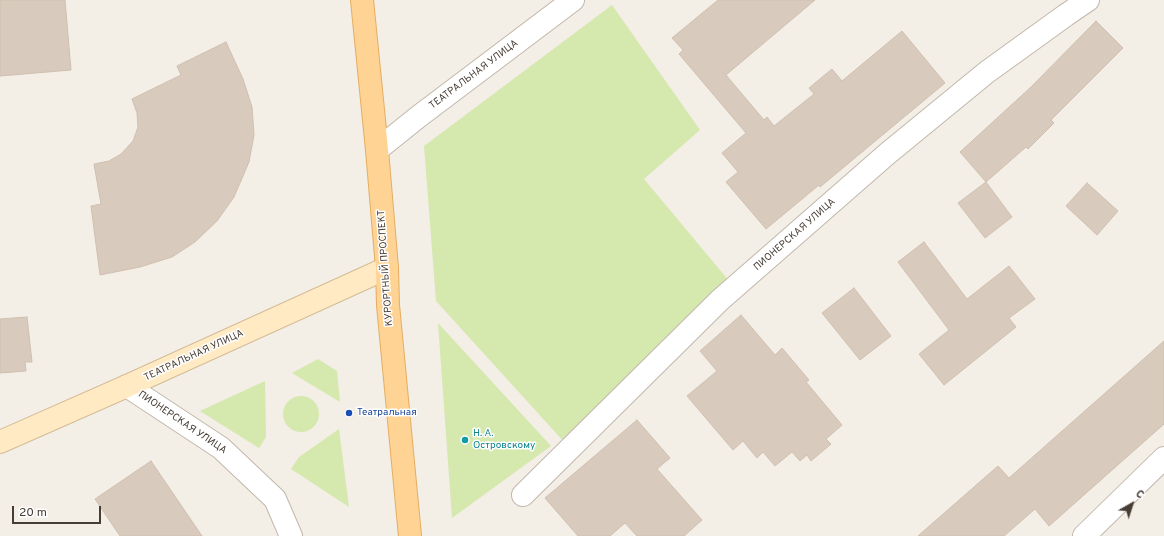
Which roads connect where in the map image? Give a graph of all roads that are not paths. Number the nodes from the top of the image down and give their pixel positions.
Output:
1 (362, 0) edge
2 (573, 0) edge
3 (1088, 0) edge
4 (377, 150) junction
5 (387, 268) junction
6 (127, 386) junction
7 (0, 442) edge
8 (1164, 458) edge
9 (523, 495) dead end
10 (291, 536) edge
11 (410, 536) edge
12 (1084, 536) edge

1 - 4 main road, КУРОРТНЫЙ ПРОСПЕКТ
2 - 4 street, ТЕАТРАЛЬНАЯ УЛИЦА
3 - 9 street, ПИОНЕРСКАЯ УЛИЦА
4 - 5 main road, КУРОРТНЫЙ ПРОСПЕКТ
5 - 6 main road, ТЕАТРАЛЬНАЯ УЛИЦА
5 - 11 main road, КУРОРТНЫЙ ПРОСПЕКТ
6 - 7 main road, ТЕАТРАЛЬНАЯ УЛИЦА
6 - 10 street, ПИОНЕРСКАЯ УЛИЦА
8 - 12 street

